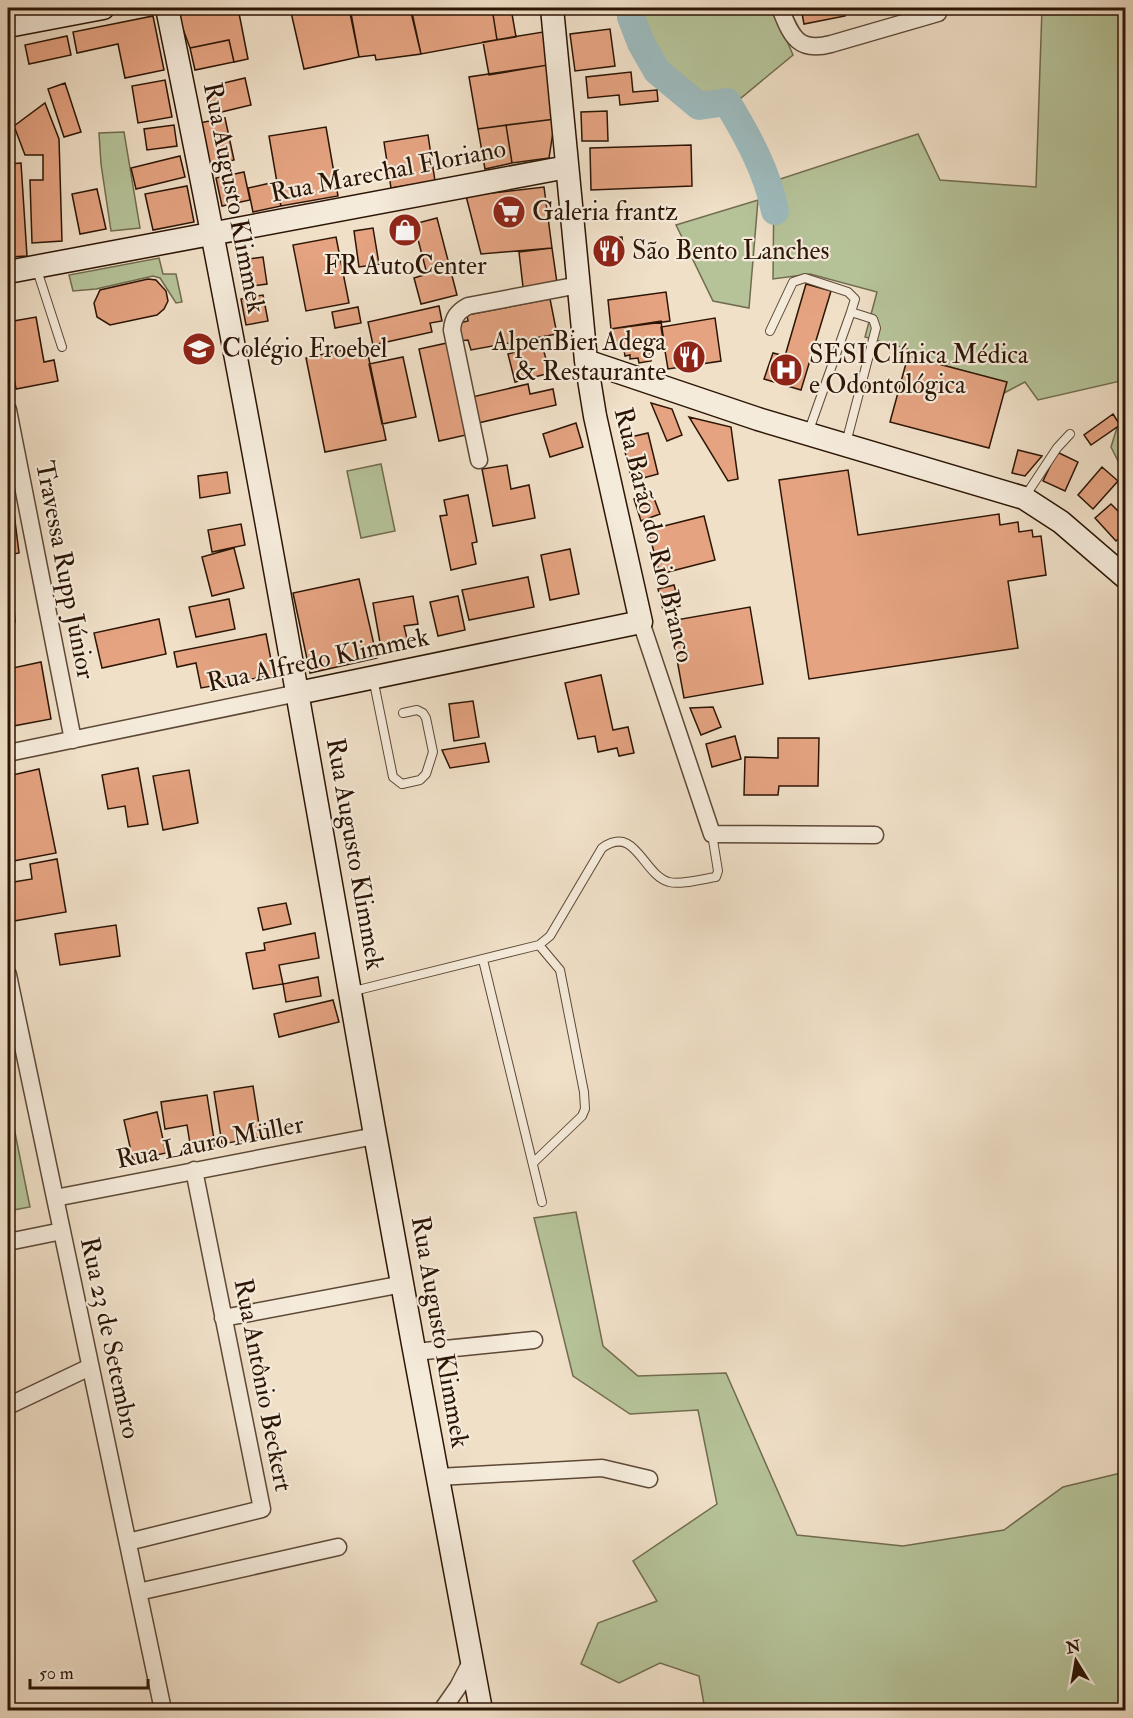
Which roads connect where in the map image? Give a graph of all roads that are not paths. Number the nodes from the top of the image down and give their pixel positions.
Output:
1 (103, 8) edge
2 (167, 8) edge
3 (552, 8) edge
4 (780, 8) edge
5 (937, 10) edge
6 (8, 26) edge
7 (567, 167) junction
8 (214, 233) junction
9 (36, 266) junction
10 (8, 272) edge
11 (579, 285) junction
12 (852, 312) junction
13 (770, 331) dead end
14 (62, 348) dead end
15 (586, 361) junction
16 (8, 410) edge
17 (807, 434) junction
18 (1070, 434) dead end
19 (846, 445) junction
20 (479, 460) dead end
21 (1024, 498) junction
22 (1125, 578) edge
23 (641, 622) junction
24 (373, 677) junction
25 (298, 693) junction
26 (403, 713) dead end
27 (73, 740) junction
28 (8, 753) edge
29 (712, 834) junction
30 (875, 835) dead end
31 (539, 945) junction
32 (483, 960) junction
33 (8, 975) edge
34 (350, 992) junction
35 (375, 1136) junction
36 (533, 1163) junction
37 (194, 1170) junction
38 (55, 1198) junction
39 (543, 1202) dead end
40 (62, 1231) junction
41 (8, 1242) edge
42 (403, 1284) junction
43 (223, 1318) junction
44 (534, 1340) dead end
45 (416, 1352) junction
46 (90, 1367) junction
47 (8, 1406) edge
48 (438, 1477) junction
49 (649, 1479) dead end
50 (128, 1542) junction
51 (338, 1547) dead end
52 (138, 1592) junction
53 (472, 1660) junction
54 (163, 1710) edge
55 (442, 1710) edge
56 (481, 1710) edge

1 - 6 street
2 - 8 street, Rua Augusto Klimmek
3 - 7 street, Rua Barão do Rio Branco
4 - 5 street
7 - 8 street, Rua Marechal Floriano
7 - 11 street, Rua Barão do Rio Branco
8 - 9 street, Rua Marechal Floriano
8 - 25 street, Rua Augusto Klimmek
9 - 10 street, Rua Marechal Floriano
9 - 14 lane
11 - 15 street, Rua Barão do Rio Branco
11 - 20 street
12 - 13 lane
12 - 17 lane
12 - 19 lane
15 - 17 street
15 - 23 street, Rua Barão do Rio Branco
16 - 27 street, Travessa Rupp Júnior
17 - 19 street
18 - 21 lane
19 - 21 street
21 - 22 street
23 - 24 street, Rua Alfredo Klimmek
23 - 29 street, Rua Barão do Rio Branco
24 - 25 street, Rua Alfredo Klimmek
24 - 26 lane
25 - 27 street, Rua Alfredo Klimmek
25 - 34 street, Rua Augusto Klimmek
27 - 28 street, Rua Alfredo Klimmek
29 - 30 street
29 - 31 lane
31 - 32 lane
31 - 36 lane
32 - 34 lane
32 - 36 lane
33 - 38 street, Rua 23 de Setembro
34 - 35 street, Rua Augusto Klimmek
35 - 37 street, Rua Lauro Müller
35 - 42 street, Rua Augusto Klimmek
36 - 39 lane
37 - 38 street, Rua Lauro Müller
37 - 43 street, Rua Antônio Beckert
38 - 40 street, Rua 23 de Setembro
40 - 41 street
40 - 46 street, Rua 23 de Setembro
42 - 43 street
42 - 45 street, Rua Augusto Klimmek
43 - 50 street, Rua Antônio Beckert
44 - 45 street
45 - 48 street, Rua Augusto Klimmek
46 - 47 street
46 - 50 street, Rua 23 de Setembro
48 - 49 street
48 - 53 street, Rua Augusto Klimmek
50 - 52 street, Rua 23 de Setembro
51 - 52 street
52 - 54 street, Rua 23 de Setembro
53 - 55 street
53 - 56 street, Rua Augusto Klimmek

